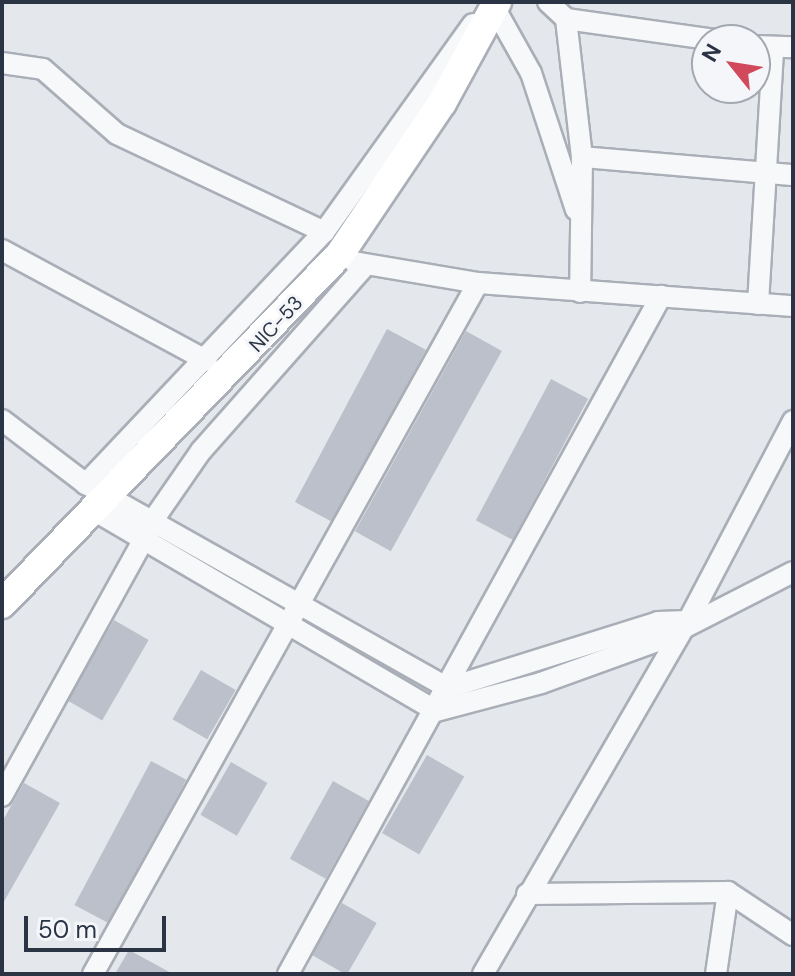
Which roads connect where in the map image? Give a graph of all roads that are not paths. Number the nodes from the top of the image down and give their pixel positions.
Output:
1 (548, 2) edge
2 (493, 4) edge
3 (566, 19) junction
4 (691, 37) edge
5 (774, 47) edge
6 (2, 63) edge
7 (582, 157) junction
8 (763, 174) junction
9 (793, 175) edge
10 (581, 226) junction
11 (342, 251) junction
12 (4, 255) edge
13 (478, 283) junction
14 (580, 292) junction
15 (661, 296) junction
16 (758, 304) junction
17 (793, 306) edge
18 (207, 361) junction
19 (2, 420) edge
20 (793, 421) edge
21 (98, 498) junction
22 (153, 521) junction
23 (141, 540) junction
24 (793, 572) edge
25 (2, 604) edge
26 (301, 604) junction
27 (688, 621) junction
28 (290, 625) junction
29 (541, 673) junction
30 (448, 688) junction
31 (436, 711) junction
32 (2, 796) edge
33 (728, 892) junction
34 (527, 894) junction
35 (793, 935) edge
36 (93, 974) edge
37 (288, 974) edge
38 (483, 974) edge
39 (716, 974) edge

1 - 3 street
2 - 10 street
2 - 11 main road, NIC-53 / NIC-53
3 - 4 street
3 - 7 street
5 - 8 street
6 - 11 street
7 - 8 street
7 - 10 street
8 - 9 street
8 - 16 street
10 - 14 street
11 - 13 street
11 - 18 street
11 - 21 main road, NIC-53 / NIC-53
11 - 22 street
12 - 18 street
13 - 14 street
13 - 26 street
14 - 15 street
15 - 16 street
15 - 30 street
16 - 17 street
18 - 21 street
19 - 21 street
20 - 27 street
21 - 22 street
21 - 23 street
21 - 25 main road, NIC-53 / NIC-53
22 - 23 street
22 - 26 street
23 - 28 street
23 - 32 street
24 - 27 street
26 - 28 street
26 - 30 street
27 - 29 street
27 - 34 street
28 - 31 street
28 - 36 street
29 - 30 street
29 - 31 street
30 - 31 street
31 - 37 street
33 - 34 street
33 - 35 street
33 - 39 street
34 - 38 street

